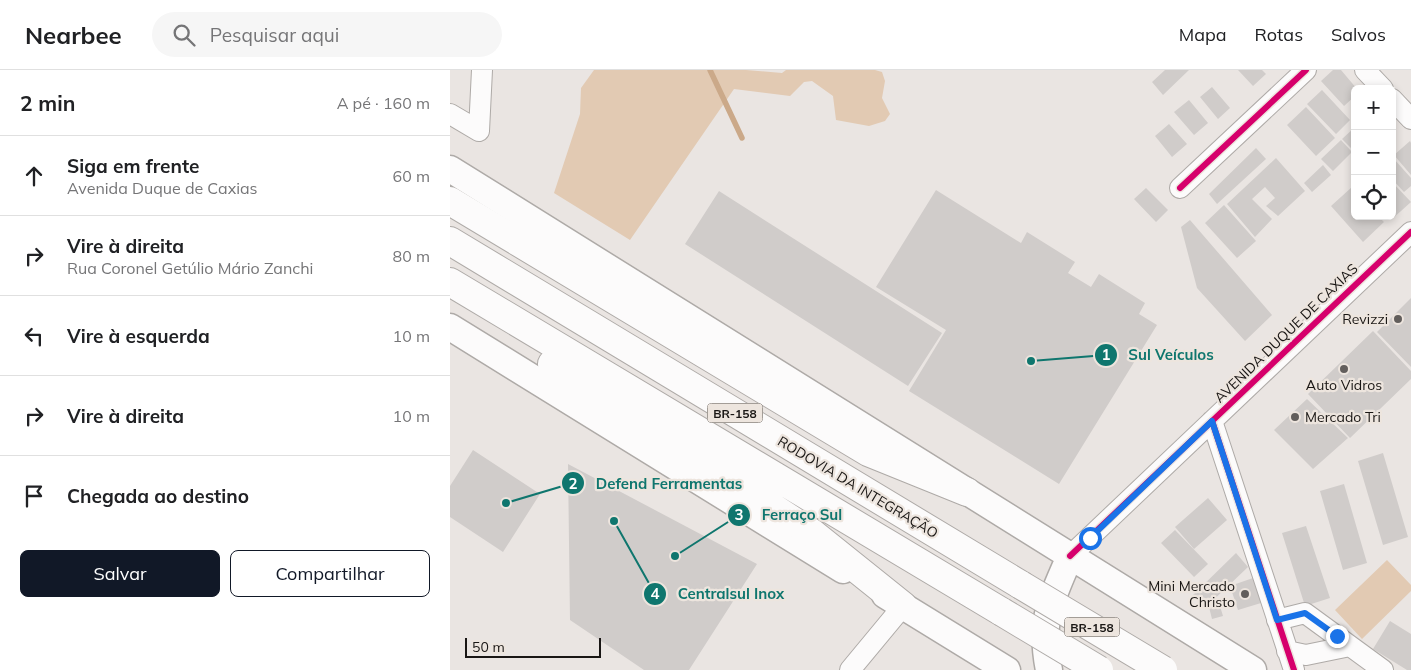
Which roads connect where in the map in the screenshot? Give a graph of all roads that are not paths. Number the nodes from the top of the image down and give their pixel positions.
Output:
1 (482, 70) edge
2 (1306, 70) edge
3 (1365, 70) edge
4 (1379, 85) edge
5 (1396, 103) edge
6 (450, 114) edge
7 (1411, 119) edge
8 (450, 169) edge
9 (1180, 188) dead end
10 (450, 200) edge
11 (1411, 232) edge
12 (450, 241) edge
13 (450, 282) edge
14 (450, 298) edge
15 (450, 327) edge
16 (1212, 421) junction
17 (967, 492) junction
18 (1070, 556) junction
19 (903, 606) junction
20 (1277, 620) junction
21 (1350, 646) junction
22 (1287, 651) junction
23 (850, 670) edge
24 (1007, 670) edge
25 (1049, 670) edge
26 (1099, 670) edge
27 (1163, 670) edge
28 (1253, 670) edge
29 (1294, 670) edge
30 (1383, 670) edge

1 - 6 street
2 - 9 street
3 - 4 street
5 - 7 street
8 - 17 main road, BR-158
10 - 17 highway, BR-158
11 - 16 street, AVENIDA DUQUE DE CAXIAS
12 - 27 highway, RODOVIA DA INTEGRAÇÃO / BR-158, bridge
13 - 26 highway, BR-158, bridge
14 - 19 highway
15 - 19 main road
16 - 18 street, AVENIDA DUQUE DE CAXIAS
16 - 20 street
17 - 18 main road, BR-158
18 - 25 main road
18 - 28 main road, BR-158
19 - 23 street
19 - 24 main road
20 - 21 street
20 - 22 street
21 - 22 street
21 - 30 street
22 - 29 street

